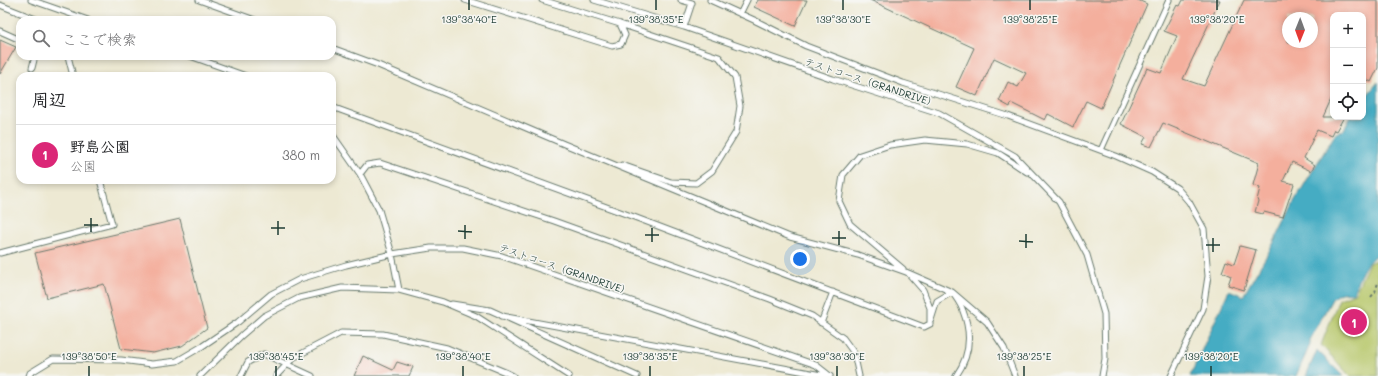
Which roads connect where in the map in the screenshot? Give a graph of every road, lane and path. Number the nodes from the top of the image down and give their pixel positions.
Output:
1 (31, 0) edge
2 (200, 0) edge
3 (465, 0) edge
4 (542, 0) edge
5 (594, 0) edge
6 (681, 0) edge
7 (710, 0) edge
8 (747, 0) edge
9 (1169, 0) edge
10 (0, 4) edge
11 (740, 14) junction
12 (28, 16) edge
13 (77, 16) edge
14 (244, 16) edge
15 (620, 24) junction
16 (684, 27) junction
17 (0, 31) edge
18 (16, 38) edge
19 (336, 49) edge
20 (33, 60) edge
21 (69, 60) edge
22 (201, 60) edge
23 (32, 68) dead end
24 (72, 72) edge
25 (235, 72) edge
26 (336, 108) edge
27 (336, 140) edge
28 (564, 144) junction
29 (1101, 150) junction
30 (360, 174) junction
31 (1035, 177) junction
32 (101, 184) edge
33 (0, 253) edge
34 (392, 254) junction
35 (906, 272) junction
36 (1378, 283) edge
37 (399, 290) junction
38 (833, 292) junction
39 (952, 292) junction
40 (1371, 297) dead end
41 (443, 302) junction
42 (502, 316) junction
43 (821, 323) junction
44 (930, 324) junction
45 (286, 365) junction
46 (29, 376) edge
47 (200, 376) edge
48 (241, 376) edge
49 (276, 376) edge
50 (312, 376) edge
51 (513, 376) edge
52 (569, 376) edge
53 (637, 376) edge
54 (829, 376) edge
55 (859, 376) edge
56 (956, 376) edge
57 (1015, 376) edge
58 (1102, 376) edge
59 (1171, 376) edge

1 - 13 lane
2 - 14 lane
3 - 15 lane
4 - 15 lane
5 - 16 lane, テストコース（GRANDRIVE）
6 - 16 lane
7 - 11 lane
8 - 11 lane
9 - 29 lane
10 - 12 lane
11 - 29 lane
15 - 28 lane
16 - 31 lane, テストコース（GRANDRIVE）
17 - 18 lane
19 - 28 lane
20 - 23 lane
21 - 24 lane
22 - 25 lane
26 - 38 lane
27 - 30 lane
28 - 35 lane
29 - 59 lane
30 - 34 lane
30 - 43 lane
31 - 35 lane
31 - 58 lane, テストコース（GRANDRIVE）
32 - 33 lane
34 - 37 lane
34 - 46 lane, テストコース（GRANDRIVE）
34 - 54 lane, テストコース（GRANDRIVE）
35 - 39 lane
35 - 44 lane
36 - 40 path
37 - 41 lane
37 - 47 lane
38 - 43 lane
38 - 44 lane
39 - 44 lane
39 - 56 lane
39 - 57 lane
41 - 42 lane
41 - 52 lane
42 - 53 lane
42 - 54 lane, テストコース（GRANDRIVE）
43 - 55 lane
45 - 48 lane
45 - 49 lane
45 - 50 lane
45 - 51 lane

